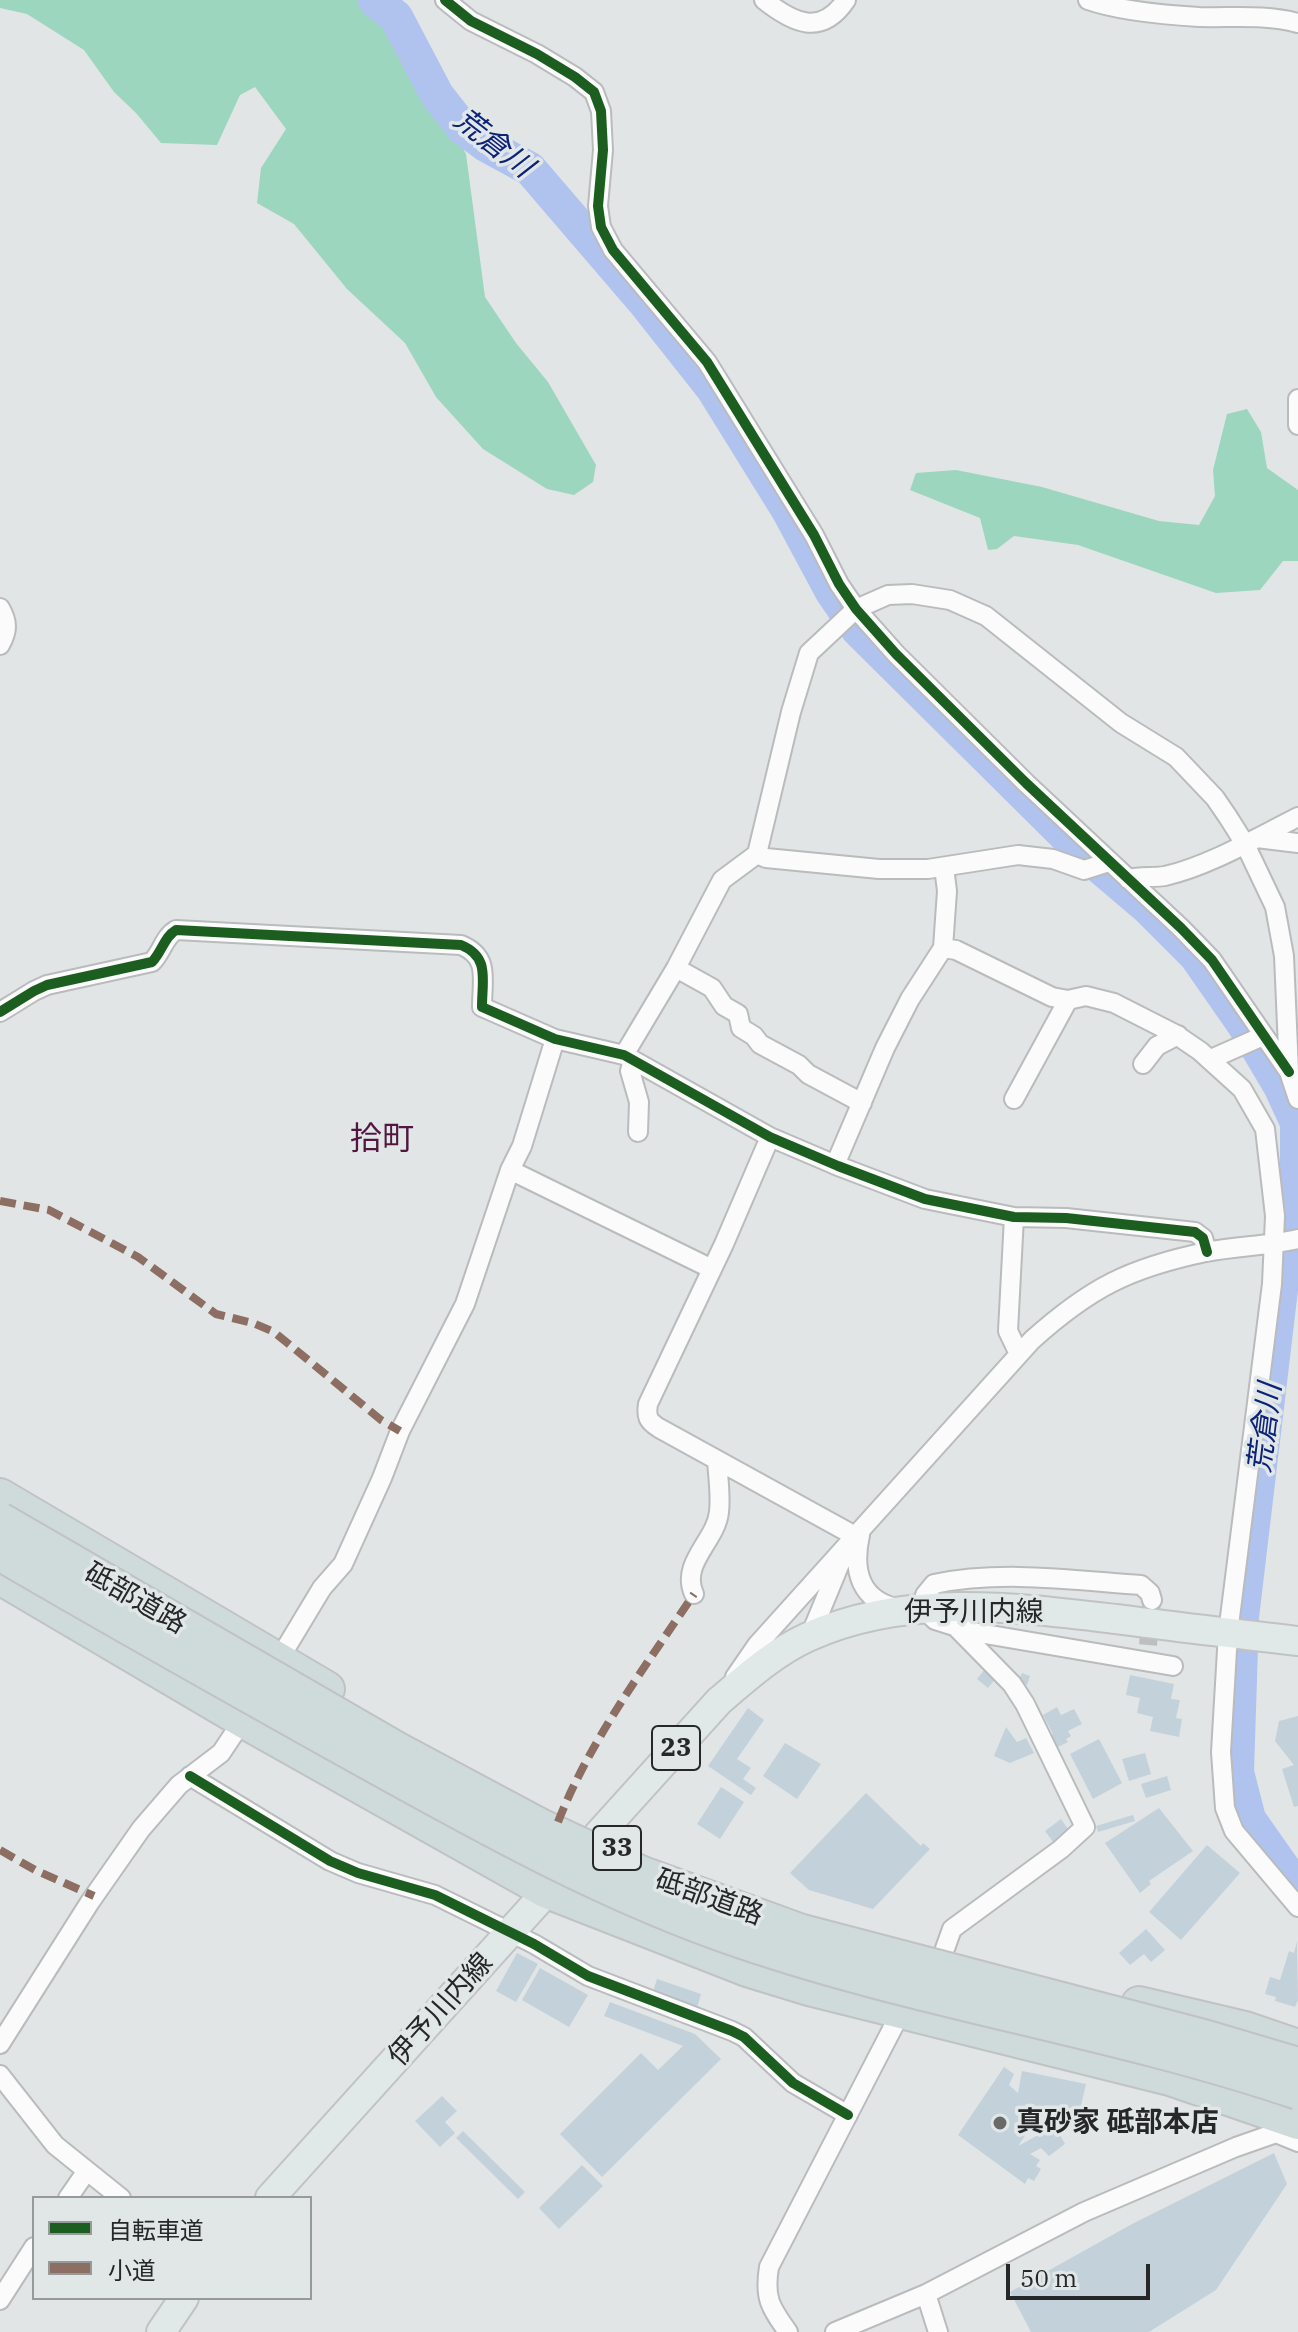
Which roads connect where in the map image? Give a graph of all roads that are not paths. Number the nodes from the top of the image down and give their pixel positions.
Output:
1 (445, 0) edge
2 (764, 0) edge
3 (846, 0) edge
4 (1088, 0) edge
5 (1298, 23) edge
6 (1298, 399) edge
7 (1298, 425) edge
8 (0, 608) edge
9 (856, 609) junction
10 (0, 645) edge
11 (1298, 817) edge
12 (1251, 841) junction
13 (1298, 843) edge
14 (757, 854) junction
15 (1109, 862) junction
16 (944, 867) junction
17 (1128, 879) junction
18 (943, 948) junction
19 (676, 968) junction
20 (1068, 1000) junction
21 (0, 1012) edge
22 (1178, 1035) junction
23 (1263, 1036) junction
24 (555, 1039) junction
25 (629, 1057) junction
26 (1211, 1059) junction
27 (1143, 1064) dead end
28 (1289, 1072) junction
29 (1014, 1099) dead end
30 (1298, 1099) edge
31 (862, 1103) junction
32 (638, 1132) dead end
33 (770, 1137) junction
34 (835, 1165) junction
35 (510, 1170) junction
36 (1014, 1217) junction
37 (1286, 1241) edge
38 (1207, 1252) junction
39 (712, 1269) junction
40 (1019, 1354) junction
41 (717, 1460) junction
42 (0, 1496) edge
43 (0, 1520) edge
44 (854, 1537) junction
45 (0, 1553) edge
46 (0, 1577) edge
47 (694, 1594) dead end
48 (1152, 1600) dead end
49 (917, 1609) junction
50 (955, 1626) junction
51 (1231, 1633) junction
52 (810, 1636) junction
53 (1293, 1640) edge
54 (278, 1661) junction
55 (1173, 1666) dead end
56 (719, 1701) junction
57 (243, 1720) junction
58 (190, 1776) junction
59 (594, 1838) junction
60 (545, 1890) junction
61 (1298, 1907) edge
62 (509, 1933) junction
63 (942, 1957) junction
64 (902, 2010) junction
65 (0, 2044) edge
66 (1298, 2047) edge
67 (1298, 2065) edge
68 (0, 2075) edge
69 (848, 2115) junction
70 (1289, 2118) edge
71 (86, 2172) junction
72 (69, 2196) edge
73 (118, 2196) edge
74 (272, 2196) edge
75 (32, 2250) edge
76 (926, 2294) junction
77 (0, 2300) edge
78 (183, 2300) edge
79 (161, 2332) edge
80 (788, 2332) edge
81 (835, 2332) edge
82 (938, 2332) edge

1 - 9 street
2 - 3 street
4 - 5 street
6 - 7 street
8 - 10 street
9 - 12 street
9 - 14 street
9 - 15 street
11 - 12 street
12 - 13 street
12 - 17 street
12 - 28 street
14 - 16 street
14 - 19 street
15 - 16 street
15 - 17 street
16 - 18 street
17 - 23 street
18 - 20 street
18 - 31 street
19 - 25 street
19 - 31 street
20 - 22 street
20 - 29 street
21 - 24 street
22 - 26 street
22 - 27 street
23 - 26 street
23 - 28 street
24 - 25 street
24 - 35 street
25 - 32 street
25 - 33 street
26 - 37 street
28 - 30 street
31 - 34 street
33 - 34 street
33 - 39 street
34 - 36 street
35 - 39 street
35 - 54 street
36 - 38 street
36 - 40 street
37 - 38 street
37 - 51 street
38 - 40 street
39 - 41 street
40 - 44 street
41 - 44 street
41 - 47 street
42 - 54 highway, 33
43 - 67 highway, 砥部道路 / 33, bridge
44 - 49 street
44 - 52 street
44 - 56 street
45 - 70 highway, 砥部道路 / 33, bridge
46 - 57 highway, 33
48 - 49 street
49 - 50 street
49 - 51 main road, 伊予川内線 / 23
49 - 52 main road, 伊予川内線 / 23
50 - 55 street
50 - 63 street
51 - 53 main road, 伊予川内線 / 23
51 - 61 street
52 - 56 main road, 伊予川内線 / 23
54 - 57 highway
54 - 59 highway, 33
56 - 59 main road, 伊予川内線 / 23
57 - 58 street
57 - 60 highway, 33
58 - 62 street
58 - 65 street
59 - 60 main road, 伊予川内線 / 23
59 - 63 highway, 33
60 - 62 main road, 伊予川内線 / 23
60 - 64 highway, 33
62 - 69 street
62 - 74 main road, 伊予川内線 / 23
63 - 66 highway, 33
64 - 69 street
64 - 70 highway, 33
68 - 71 street
69 - 80 street
70 - 76 street
71 - 72 street
71 - 73 street
75 - 77 street
76 - 81 street
76 - 82 street
78 - 79 main road

